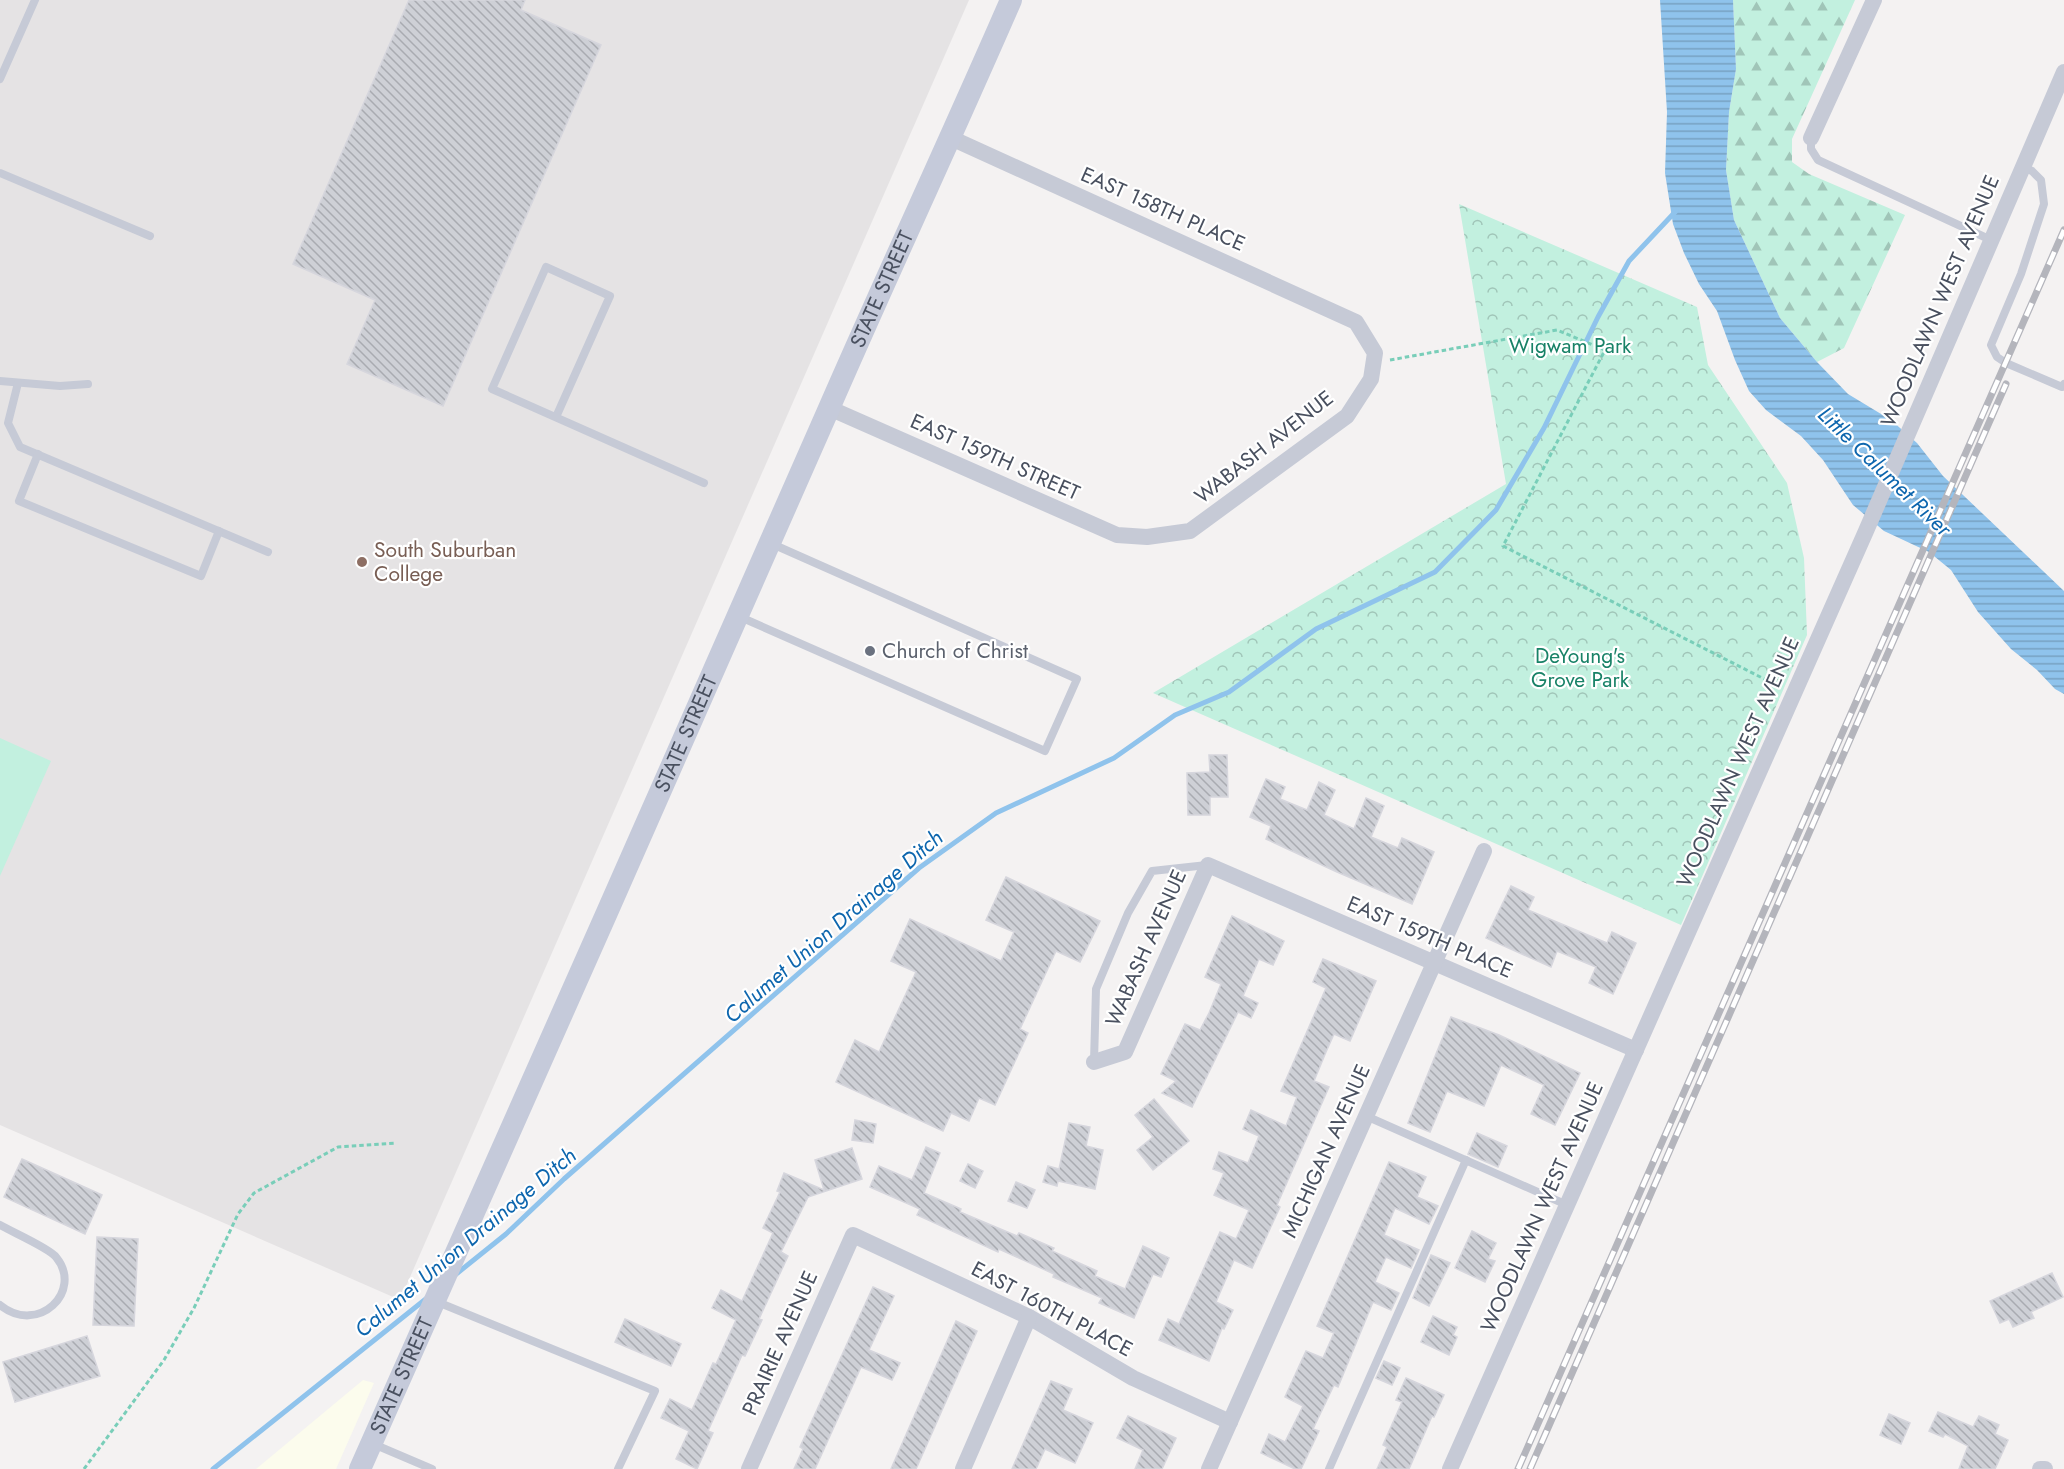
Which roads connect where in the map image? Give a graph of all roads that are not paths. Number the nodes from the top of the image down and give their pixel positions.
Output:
1 (35, 0) edge
2 (1011, 0) edge
3 (1874, 0) edge
4 (2064, 72) edge
5 (0, 79) edge
6 (951, 138) junction
7 (1811, 138) joint
8 (2023, 167) junction
9 (0, 173) edge
10 (150, 236) dead end
11 (1991, 240) junction
12 (1373, 363) joint
13 (0, 381) edge
14 (18, 383) junction
15 (88, 384) dead end
16 (2063, 386) edge
17 (829, 408) junction
18 (556, 417) junction
19 (38, 454) junction
20 (704, 483) dead end
21 (219, 531) junction
22 (1147, 537) joint
23 (770, 542) junction
24 (268, 552) dead end
25 (738, 616) junction
26 (1484, 851) dead end
27 (1208, 865) junction
28 (1434, 964) junction
29 (1636, 1050) junction
30 (1094, 1062) joint
31 (1366, 1116) junction
32 (1466, 1160) junction
33 (1567, 1205) junction
34 (0, 1225) edge
35 (853, 1235) joint
36 (435, 1301) junction
37 (0, 1305) edge
38 (1029, 1317) junction
39 (1230, 1422) junction
40 (371, 1443) junction
41 (360, 1469) edge
42 (432, 1469) edge
43 (618, 1469) edge
44 (749, 1469) edge
45 (963, 1469) edge
46 (1209, 1469) edge
47 (1329, 1469) edge
48 (1450, 1469) edge

1 - 5 lane
2 - 6 main road, STATE STREET
3 - 7 street
4 - 8 street, WOODLAWN WEST AVENUE
6 - 12 street, EAST 158TH PLACE
6 - 17 main road, STATE STREET
7 - 11 lane
8 - 11 street, WOODLAWN WEST AVENUE
8 - 16 lane
9 - 10 lane
11 - 29 street, WOODLAWN WEST AVENUE
12 - 22 street, WABASH AVENUE
13 - 14 lane
14 - 15 lane
14 - 19 lane
17 - 22 street, EAST 159TH STREET
17 - 23 main road, STATE STREET
18 - 18 lane
18 - 20 lane
19 - 21 lane
19 - 21 lane
21 - 24 lane
23 - 25 main road, STATE STREET
23 - 25 lane
25 - 36 main road, STATE STREET
26 - 28 street, MICHIGAN AVENUE
27 - 28 street, EAST 159TH PLACE
27 - 30 street, WABASH AVENUE
27 - 30 lane
28 - 29 street, EAST 159TH PLACE
28 - 31 street, MICHIGAN AVENUE
29 - 33 street, WOODLAWN WEST AVENUE
31 - 32 lane
31 - 39 street, MICHIGAN AVENUE
32 - 33 lane
32 - 47 lane
33 - 48 street, WOODLAWN WEST AVENUE
34 - 37 lane
35 - 38 street, EAST 160TH PLACE
35 - 44 street, PRAIRIE AVENUE
36 - 40 main road, STATE STREET
36 - 43 lane
38 - 39 street, EAST 160TH PLACE
38 - 45 street
39 - 46 street, MICHIGAN AVENUE
40 - 41 main road, STATE STREET
40 - 42 lane

